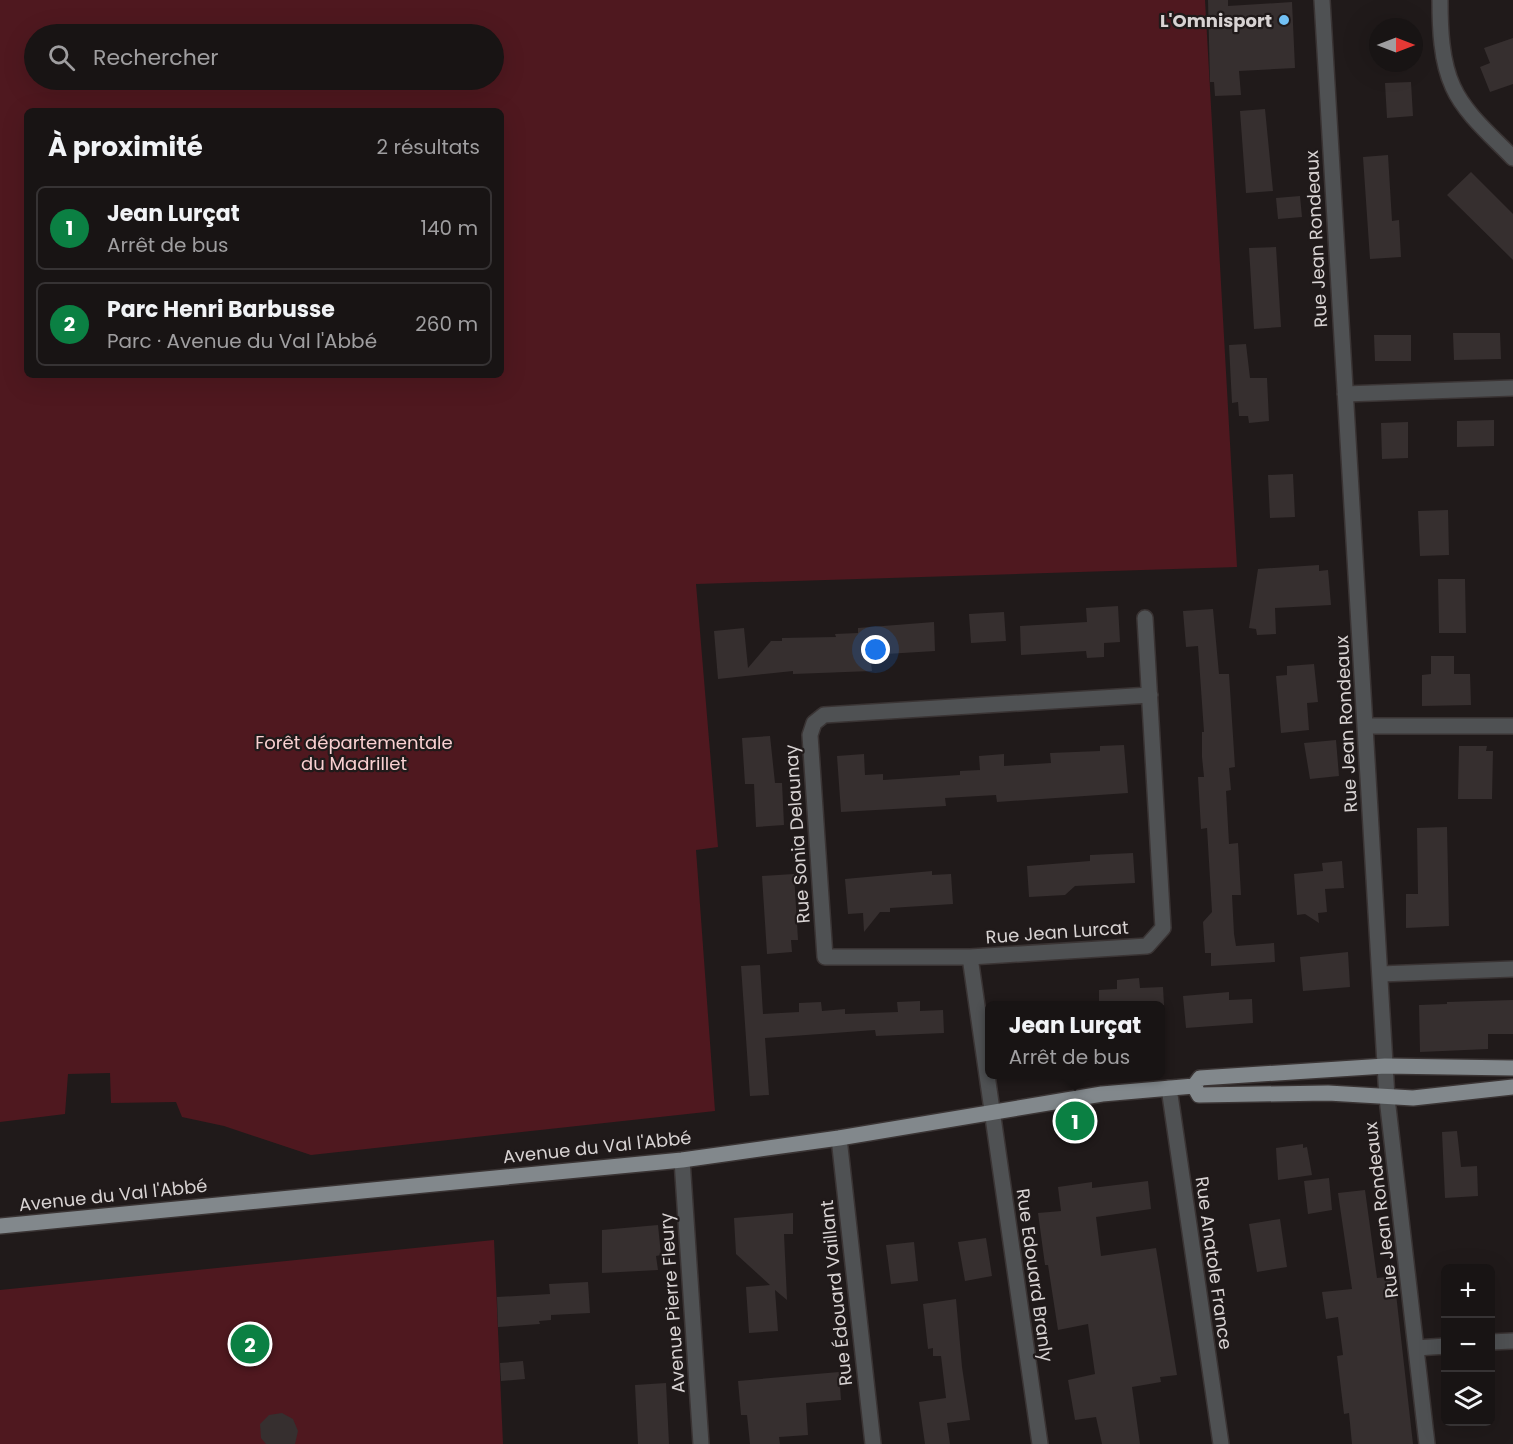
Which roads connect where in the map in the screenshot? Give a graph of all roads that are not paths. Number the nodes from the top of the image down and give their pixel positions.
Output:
1 (1322, 0) edge
2 (1440, 0) edge
3 (1513, 158) edge
4 (1513, 388) edge
5 (1345, 394) junction
6 (1145, 618) dead end
7 (1150, 695) junction
8 (1365, 726) junction
9 (1513, 726) edge
10 (970, 957) junction
11 (1513, 969) edge
12 (1380, 974) junction
13 (985, 1062) edge
14 (1385, 1066) junction
15 (1513, 1068) edge
16 (987, 1079) edge
17 (1194, 1086) junction
18 (1513, 1087) edge
19 (1169, 1088) junction
20 (1387, 1098) junction
21 (992, 1111) junction
22 (839, 1138) junction
23 (682, 1160) junction
24 (0, 1226) edge
25 (1513, 1341) edge
26 (1495, 1342) edge
27 (1441, 1346) edge
28 (1416, 1348) junction
29 (701, 1444) edge
30 (873, 1444) edge
31 (1040, 1444) edge
32 (1221, 1444) edge
33 (1427, 1444) edge

1 - 5 street, Rue Jean Rondeaux
2 - 3 street
4 - 5 street
5 - 8 street, Rue Jean Rondeaux
6 - 7 street, Rue Jean Lurcat
7 - 10 street, Rue Jean Lurcat
7 - 10 street, Rue Sonia Delaunay
8 - 9 street
8 - 12 street, Rue Jean Rondeaux
10 - 13 street, Rue Jean Lurcat
11 - 12 street
12 - 14 street, Rue Jean Rondeaux
14 - 15 main road, Avenue du Val l'Abbé
14 - 17 main road, Avenue du Val l'Abbé
14 - 20 street, Rue Jean Rondeaux
16 - 21 street, Rue Jean Lurcat
17 - 19 main road, Avenue du Val l'Abbé
17 - 20 main road, Avenue du Val l'Abbé
18 - 20 main road
19 - 21 main road, Avenue du Val l'Abbé
19 - 32 street, Rue Anatole France
20 - 28 street, Rue Jean Rondeaux
21 - 22 main road, Avenue du Val l'Abbé
21 - 31 street, Rue Edouard Branly
22 - 23 main road, Avenue du Val l'Abbé
22 - 30 street, Rue Édouard Vaillant
23 - 24 main road, Avenue du Val l'Abbé
23 - 29 street, Avenue Pierre Fleury
25 - 26 street
27 - 28 street
28 - 33 street, Rue Jean Rondeaux

